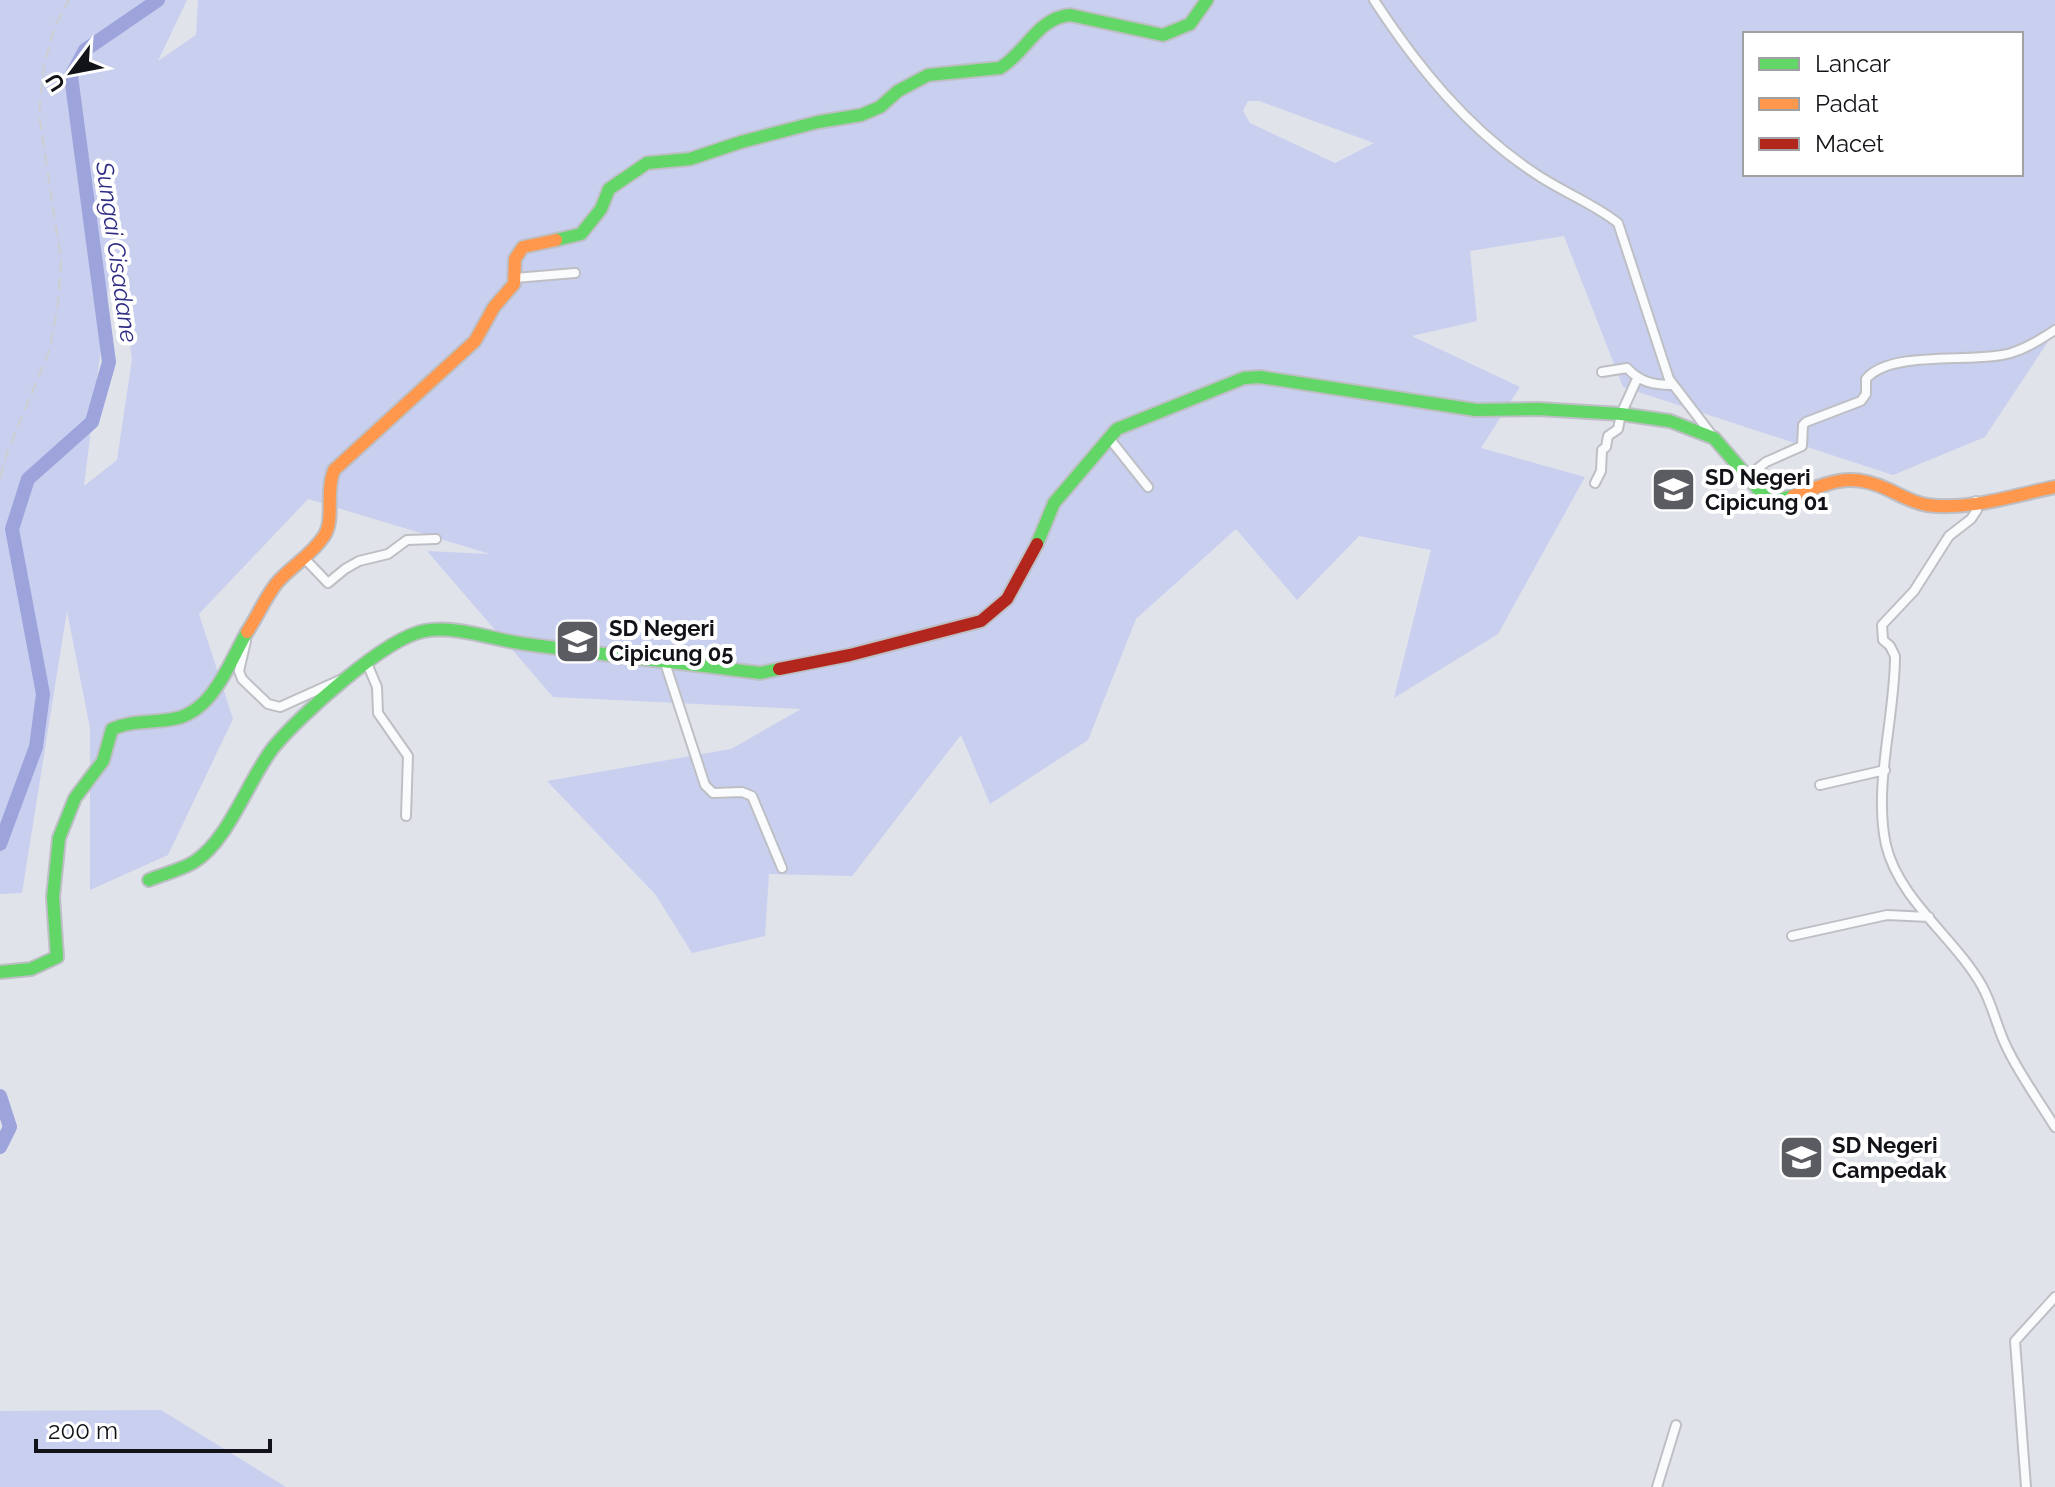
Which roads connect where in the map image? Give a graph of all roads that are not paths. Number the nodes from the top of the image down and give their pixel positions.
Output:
1 (1207, 0) edge
2 (1374, 0) edge
3 (575, 273) dead end
4 (515, 278) junction
5 (2055, 330) edge
6 (1602, 372) dead end
7 (1637, 379) junction
8 (1672, 385) junction
9 (1621, 414) junction
10 (1109, 438) junction
11 (1714, 438) junction
12 (1747, 477) junction
13 (1595, 483) dead end
14 (1148, 487) dead end
15 (2055, 487) edge
16 (1976, 501) junction
17 (436, 539) dead end
18 (305, 559) junction
19 (247, 637) junction
20 (366, 661) junction
21 (665, 663) junction
22 (348, 676) junction
23 (1885, 770) junction
24 (1820, 785) dead end
25 (406, 816) dead end
26 (782, 868) dead end
27 (149, 880) dead end
28 (1929, 917) junction
29 (1792, 936) dead end
30 (0, 972) edge
31 (2055, 1127) edge
32 (2055, 1297) edge
33 (1676, 1425) dead end
34 (1657, 1487) edge
35 (2026, 1487) edge

1 - 4 street
2 - 8 street
3 - 4 street
4 - 18 street
5 - 12 street
6 - 7 street
7 - 8 street
7 - 9 street
8 - 11 street
9 - 10 street
9 - 11 street
9 - 13 street
10 - 14 street
10 - 21 street
11 - 12 street
12 - 16 street
15 - 16 street
16 - 23 street
17 - 18 street
18 - 19 street
19 - 22 street
19 - 30 street
20 - 21 street
20 - 22 street
20 - 25 street
21 - 26 street
22 - 27 street
23 - 24 street
23 - 28 street
28 - 29 street
28 - 31 street
32 - 35 street
33 - 34 street

